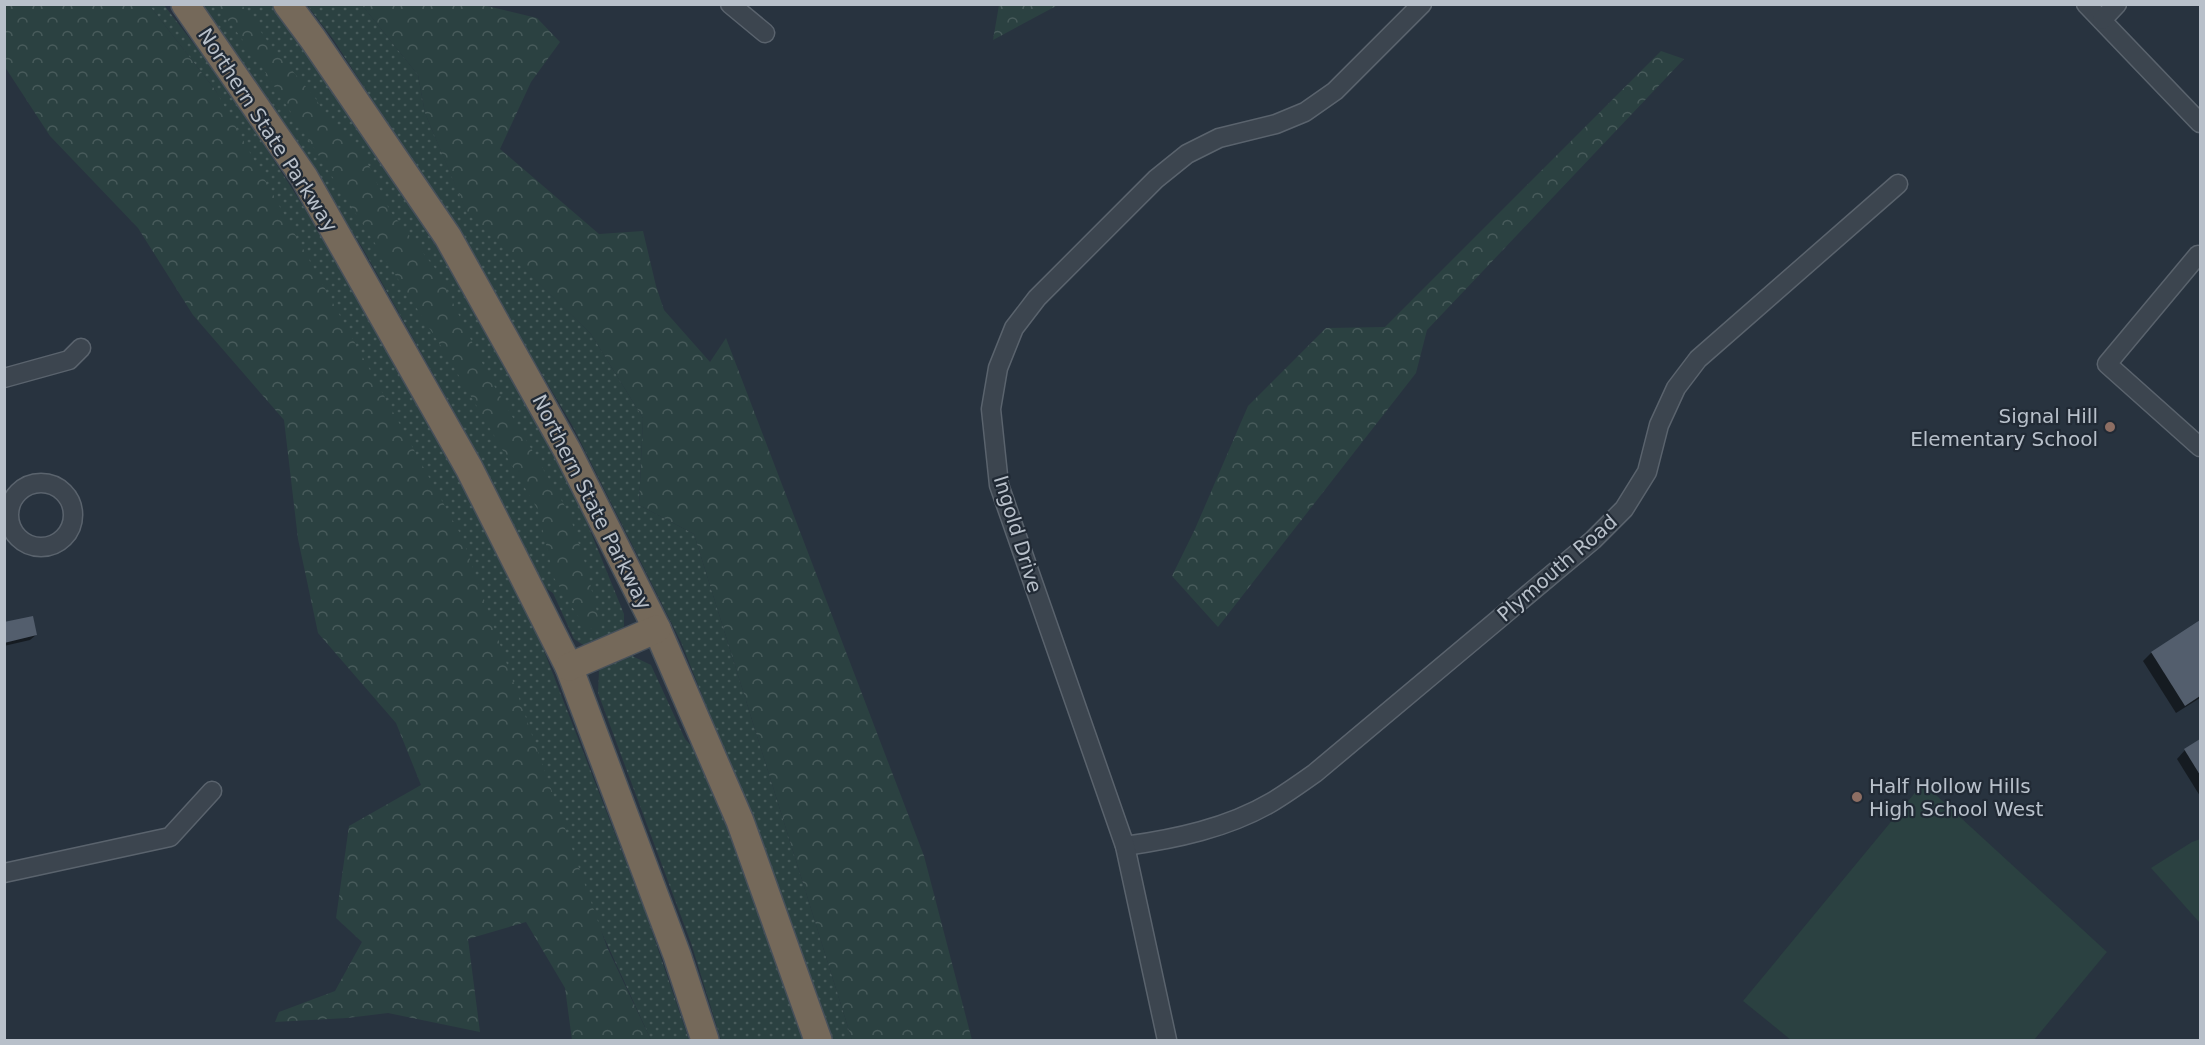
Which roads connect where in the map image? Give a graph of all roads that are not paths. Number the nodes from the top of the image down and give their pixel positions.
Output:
1 (185, 4) edge
2 (287, 4) edge
3 (730, 4) edge
4 (1422, 4) edge
5 (2086, 4) edge
6 (2117, 4) edge
7 (2102, 21) junction
8 (765, 33) dead end
9 (2200, 123) edge
10 (1898, 184) dead end
11 (2200, 257) edge
12 (81, 348) dead end
13 (4, 378) edge
14 (2200, 447) edge
15 (657, 629) junction
16 (568, 667) junction
17 (212, 791) dead end
18 (1125, 846) junction
19 (4, 873) edge
20 (705, 1041) edge
21 (818, 1041) edge
22 (1167, 1041) edge

1 - 16 highway, Northern State Parkway
2 - 15 highway, Northern State Parkway
3 - 8 street
4 - 18 street, Ingold Drive
5 - 7 street
6 - 7 street
7 - 9 street
10 - 18 street, Plymouth Road
11 - 14 street
12 - 13 street
15 - 16 highway
15 - 21 highway, Northern State Parkway
16 - 20 highway, Northern State Parkway
17 - 19 street
18 - 22 street, Ingold Drive

